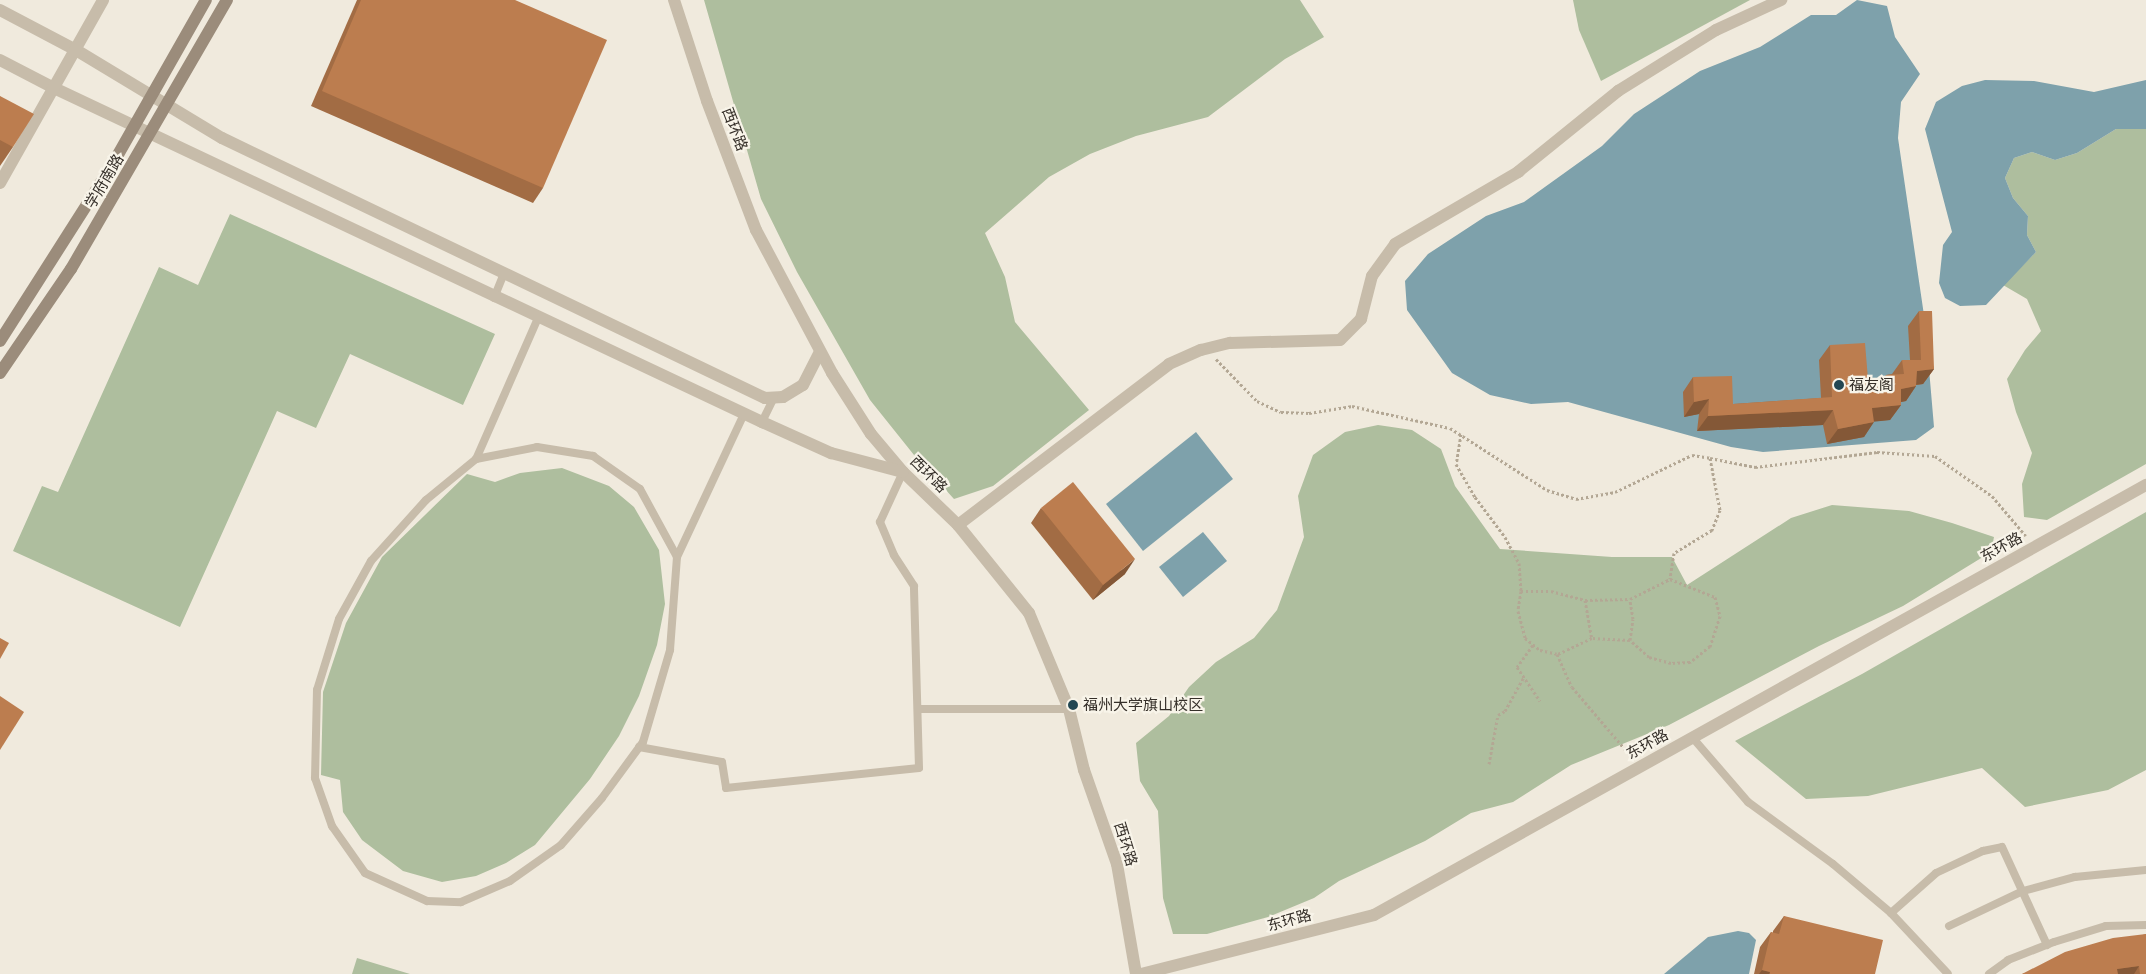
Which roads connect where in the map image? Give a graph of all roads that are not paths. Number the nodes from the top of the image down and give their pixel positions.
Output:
1 (103, 0) edge
2 (206, 0) edge
3 (227, 0) edge
4 (674, 0) edge
5 (1782, 0) edge
6 (0, 10) edge
7 (76, 50) junction
8 (0, 60) edge
9 (54, 88) junction
10 (152, 96) junction
11 (168, 105) junction
12 (135, 126) junction
13 (151, 134) junction
14 (0, 183) edge
15 (504, 273) junction
16 (494, 298) junction
17 (538, 318) junction
18 (0, 341) edge
19 (820, 352) junction
20 (0, 373) edge
21 (774, 397) junction
22 (744, 414) junction
23 (762, 422) junction
24 (476, 459) junction
25 (903, 472) junction
26 (2146, 485) edge
27 (958, 525) junction
28 (677, 558) junction
29 (918, 708) junction
30 (1069, 709) junction
31 (1692, 737) junction
32 (639, 747) junction
33 (2146, 870) edge
34 (2023, 891) junction
35 (1891, 913) junction
36 (2146, 925) edge
37 (1950, 926) dead end
38 (2047, 945) junction
39 (1136, 974) edge
40 (1141, 974) edge
41 (1948, 974) edge
42 (1989, 974) edge

1 - 7 street
2 - 10 main road, 学府南路
3 - 11 main road, 学府南路
4 - 19 street, 西环路
5 - 27 street
6 - 7 street
7 - 9 street
7 - 10 street
8 - 9 street
9 - 12 street
9 - 14 street
10 - 11 street
10 - 12 main road, 学府南路
11 - 13 main road, 学府南路
11 - 15 street
12 - 13 street
12 - 18 main road, 学府南路
13 - 16 street
13 - 20 main road, 学府南路
15 - 16 lane
15 - 21 street
16 - 17 street
17 - 22 street
17 - 24 lane
19 - 21 street
19 - 25 street, 西环路
21 - 23 lane
22 - 23 street
22 - 28 lane
23 - 25 street
24 - 28 lane
24 - 32 lane
25 - 27 street, 西环路
25 - 29 lane
26 - 31 street, 东环路
27 - 30 street, 西环路
28 - 32 lane
29 - 30 lane
29 - 32 lane
30 - 39 street, 西环路
31 - 35 lane
31 - 40 street, 东环路
33 - 34 lane
34 - 35 lane
34 - 37 lane
34 - 38 lane
35 - 41 lane
36 - 38 lane
38 - 42 lane

